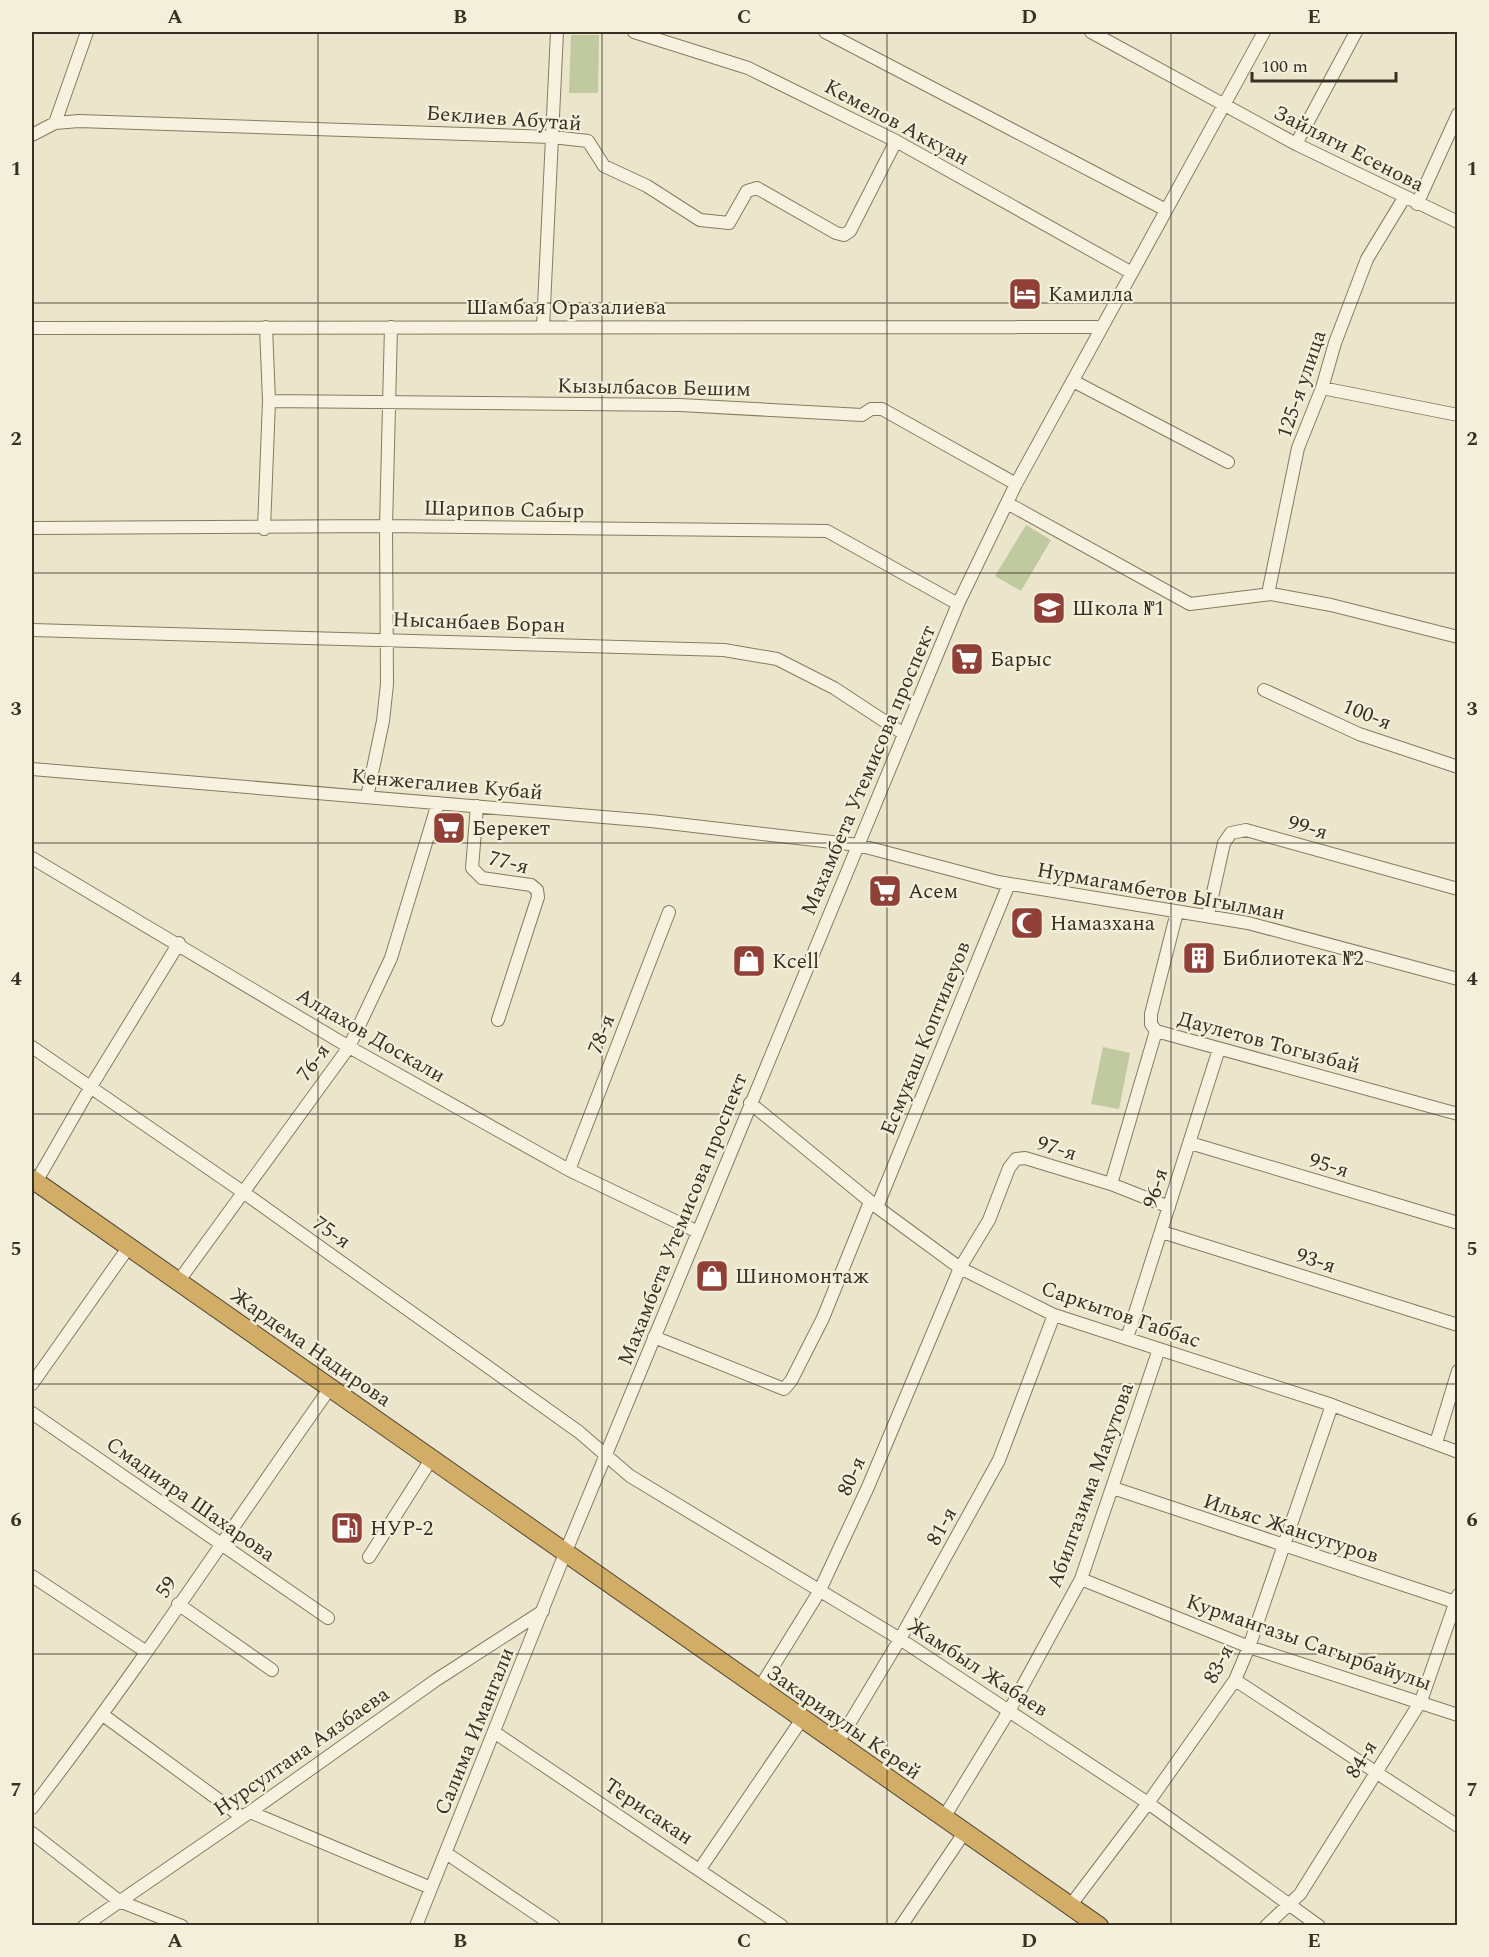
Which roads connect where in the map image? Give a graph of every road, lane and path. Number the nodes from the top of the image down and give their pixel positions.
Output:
1 (87, 32) edge
2 (557, 32) edge
3 (634, 32) edge
4 (825, 32) edge
5 (1092, 32) edge
6 (1264, 32) edge
7 (1356, 32) edge
8 (1225, 106) junction
9 (1458, 114) edge
10 (55, 123) junction
11 (32, 135) edge
12 (552, 136) junction
13 (896, 141) junction
14 (1296, 144) junction
15 (1404, 198) junction
16 (1417, 204) junction
17 (1166, 210) junction
18 (1458, 222) edge
19 (1132, 273) junction
20 (266, 327) junction
21 (391, 327) junction
22 (543, 327) junction
23 (1101, 327) junction
24 (32, 328) edge
25 (1073, 381) junction
26 (1322, 388) junction
27 (269, 400) junction
28 (390, 403) junction
29 (1458, 415) edge
30 (1228, 462) dead end
31 (1016, 484) junction
32 (1006, 503) junction
33 (386, 526) junction
34 (32, 528) edge
35 (264, 529) junction
36 (1272, 594) junction
37 (958, 604) junction
38 (32, 630) edge
39 (1458, 637) edge
40 (388, 638) junction
41 (1264, 690) dead end
42 (904, 734) junction
43 (1458, 767) edge
44 (32, 769) edge
45 (367, 797) junction
46 (438, 803) junction
47 (477, 807) junction
48 (858, 845) junction
49 (32, 858) edge
50 (1009, 884) junction
51 (1458, 889) edge
52 (669, 912) dead end
53 (1177, 912) junction
54 (1208, 915) junction
55 (179, 943) junction
56 (1458, 979) edge
57 (498, 1020) dead end
58 (1156, 1031) junction
59 (32, 1047) edge
60 (349, 1047) junction
61 (1219, 1049) junction
62 (90, 1088) junction
63 (750, 1102) junction
64 (1458, 1114) edge
65 (1190, 1143) junction
66 (569, 1170) junction
67 (34, 1181) edge
68 (1111, 1184) junction
69 (243, 1192) junction
70 (873, 1204) junction
71 (1170, 1207) junction
72 (1458, 1223) edge
73 (698, 1232) junction
74 (1162, 1232) junction
75 (128, 1248) junction
76 (960, 1268) junction
77 (178, 1282) junction
78 (1054, 1315) junction
79 (1458, 1325) edge
80 (654, 1338) junction
81 (1127, 1338) junction
82 (1159, 1349) junction
83 (1458, 1371) edge
84 (32, 1384) edge
85 (330, 1388) junction
86 (1332, 1405) junction
87 (32, 1413) edge
88 (1436, 1443) junction
89 (1458, 1452) edge
90 (606, 1456) junction
91 (432, 1458) junction
92 (1113, 1488) junction
93 (221, 1543) junction
94 (1285, 1547) junction
95 (566, 1551) junction
96 (369, 1557) dead end
97 (32, 1576) edge
98 (1081, 1580) junction
99 (819, 1592) junction
100 (1457, 1600) edge
101 (178, 1604) junction
102 (543, 1611) junction
103 (328, 1618) dead end
104 (900, 1639) junction
105 (1249, 1647) junction
106 (145, 1651) junction
107 (272, 1670) dead end
108 (1235, 1680) junction
109 (759, 1689) junction
110 (1421, 1701) junction
111 (1009, 1711) junction
112 (103, 1715) junction
113 (1458, 1715) edge
114 (802, 1719) junction
115 (494, 1732) junction
116 (837, 1743) junction
117 (1376, 1772) junction
118 (1148, 1803) junction
119 (32, 1808) edge
120 (246, 1815) junction
121 (943, 1819) junction
122 (1458, 1826) edge
123 (32, 1833) edge
124 (964, 1833) junction
125 (446, 1853) junction
126 (700, 1869) junction
127 (431, 1888) junction
128 (119, 1901) junction
129 (1288, 1905) junction
130 (1070, 1906) junction
131 (84, 1926) edge
132 (182, 1926) edge
133 (416, 1926) edge
134 (554, 1926) edge
135 (782, 1926) edge
136 (902, 1926) edge
137 (1099, 1926) edge
138 (1266, 1926) edge
139 (1319, 1926) edge

1 - 10 street
2 - 12 street
3 - 13 street, Кемелов Аккуан
4 - 17 street
5 - 8 street, Зайляги Есенова
6 - 8 street, Махамбета Утемисова проспект
7 - 14 street
8 - 14 street, Зайляги Есенова
8 - 17 street, Махамбета Утемисова проспект
9 - 16 street
10 - 11 street, Беклиев Абутай
10 - 12 street, Беклиев Абутай
12 - 13 street, Беклиев Абутай
12 - 22 street
13 - 19 street, Кемелов Аккуан
14 - 15 street, Зайляги Есенова
15 - 16 street, Зайляги Есенова
15 - 26 street, 125-я улица
16 - 18 street, Зайляги Есенова
17 - 19 street, Махамбета Утемисова проспект
19 - 23 street, Махамбета Утемисова проспект
20 - 21 street, Шамбая Оразалиева
20 - 24 street, Шамбая Оразалиева
20 - 27 street
21 - 22 street, Шамбая Оразалиева
21 - 28 street
22 - 23 street, Шамбая Оразалиева
23 - 25 street, Махамбета Утемисова проспект
25 - 30 street
25 - 31 street, Махамбета Утемисова проспект
26 - 29 street
26 - 36 street, 125-я улица
27 - 28 street, Кызылбасов Бешим
27 - 35 street
28 - 31 street, Кызылбасов Бешим
28 - 33 street
31 - 32 street, Махамбета Утемисова проспект
32 - 36 street
32 - 37 street, Махамбета Утемисова проспект
33 - 35 street, Шарипов Сабыр
33 - 37 street, Шарипов Сабыр
33 - 40 street
34 - 35 street, Шарипов Сабыр
36 - 39 street
37 - 42 street, Махамбета Утемисова проспект
38 - 40 street, Нысанбаев Боран
40 - 42 street, Нысанбаев Боран
40 - 45 street
41 - 43 street, 100-я
42 - 48 street, Махамбета Утемисова проспект
44 - 45 street, Кенжегалиев Кубай
45 - 46 street, Кенжегалиев Кубай
46 - 47 street, Кенжегалиев Кубай
46 - 60 street, 76-я
47 - 48 street, Кенжегалиев Кубай
47 - 57 street, 77-я
48 - 50 street, Нурмагамбетов Ыгылман
48 - 63 street, Махамбета Утемисова проспект
49 - 55 street, Алдахов Доскали
50 - 53 street, Нурмагамбетов Ыгылман
50 - 70 street, Есмукаш Коптилеуов
51 - 54 street, 99-я
52 - 66 street, 78-я
53 - 54 street, Нурмагамбетов Ыгылман
53 - 58 street, Даулетов Тогызбай
54 - 56 street, Нурмагамбетов Ыгылман
55 - 60 street, Алдахов Доскали
55 - 62 street
58 - 61 street, Даулетов Тогызбай
58 - 68 street
59 - 62 street, 75-я
60 - 66 street, Алдахов Доскали
60 - 69 street, 76-я
61 - 64 street, Даулетов Тогызбай
61 - 65 street, 96-я
62 - 67 street
62 - 69 street, 75-я
63 - 70 street, Саркытов Габбас
63 - 73 street, Махамбета Утемисова проспект
65 - 71 street, 96-я
65 - 72 street, 95-я
66 - 73 street, Алдахов Доскали
67 - 75 highway, Жардема Надирова
68 - 71 street, 97-я
68 - 76 street, 97-я
69 - 77 street, 76-я
69 - 90 street, 75-я
70 - 76 street, Саркытов Габбас
70 - 80 street, Есмукаш Коптилеуов
71 - 74 street, 96-я
73 - 80 street, Махамбета Утемисова проспект
74 - 79 street, 93-я
74 - 81 street, 96-я
75 - 77 highway, Жардема Надирова
75 - 84 street
76 - 78 street, Саркытов Габбас
76 - 99 street, 80-я
77 - 85 highway, Жардема Надирова
78 - 81 street, Саркытов Габбас
78 - 104 street, 81-я
80 - 90 street, Махамбета Утемисова проспект
81 - 82 street, Саркытов Габбас
82 - 86 street, Саркытов Габбас
82 - 92 street, Абилгазима Махутова
83 - 88 street
85 - 91 highway, Жардема Надирова
85 - 93 street, 59
86 - 88 street, Саркытов Габбас
86 - 94 street, 83-я
87 - 93 street, Смадияра Шахарова
88 - 89 street, Саркытов Габбас
90 - 95 street, Махамбета Утемисова проспект
90 - 99 street, Жамбыл Жабаев
91 - 95 highway, Жардема Надирова
91 - 96 street
92 - 94 street, Ильяс Жансугуров
92 - 98 street, Абилгазима Махутова
93 - 101 street, 59
93 - 103 street, Смадияра Шахарова
94 - 100 street, Ильяс Жансугуров
94 - 105 street, 83-я
95 - 102 street, Салима Имангали
95 - 109 highway, Закарияулы Керей
97 - 106 street
98 - 105 street, Курмангазы Сагырбайулы
98 - 111 street, Абилгазима Махутова
99 - 104 street, Жамбыл Жабаев
99 - 109 street, 80-я
100 - 110 street, 84-я
101 - 106 street, 59
101 - 107 street
102 - 115 street, Салима Имангали
102 - 120 street, Нурсултана Аязбаева
104 - 111 street, Жамбыл Жабаев
104 - 116 street, 81-я
105 - 108 street, 83-я
105 - 110 street, Курмангазы Сагырбайулы
106 - 112 street, 59
108 - 117 street
108 - 118 street, 83-я
109 - 114 highway, Закарияулы Керей
110 - 113 street, Курмангазы Сагырбайулы
110 - 117 street, 84-я
111 - 118 street, Жамбыл Жабаев
111 - 121 street, Абилгазима Махутова
112 - 119 street, 59
112 - 120 street
114 - 116 highway, Закарияулы Керей
114 - 126 street
115 - 125 street, Салима Имангали
115 - 126 street, Терисакан
116 - 121 highway, Закарияулы Керей
117 - 122 street
117 - 129 street, 84-я
118 - 129 street, Жамбыл Жабаев
118 - 130 street, 83-я
120 - 127 street
120 - 128 street, Нурсултана Аязбаева
121 - 124 highway, Закарияулы Керей
123 - 128 street
124 - 130 highway, Закарияулы Керей
124 - 136 street
125 - 127 street, Салима Имангали
125 - 134 street
126 - 135 street, Терисакан
127 - 133 street, Салима Имангали
128 - 131 street, Нурсултана Аязбаева
128 - 132 street
129 - 138 street, 84-я
129 - 139 street, Жамбыл Жабаев
130 - 137 highway, Закарияулы Керей

